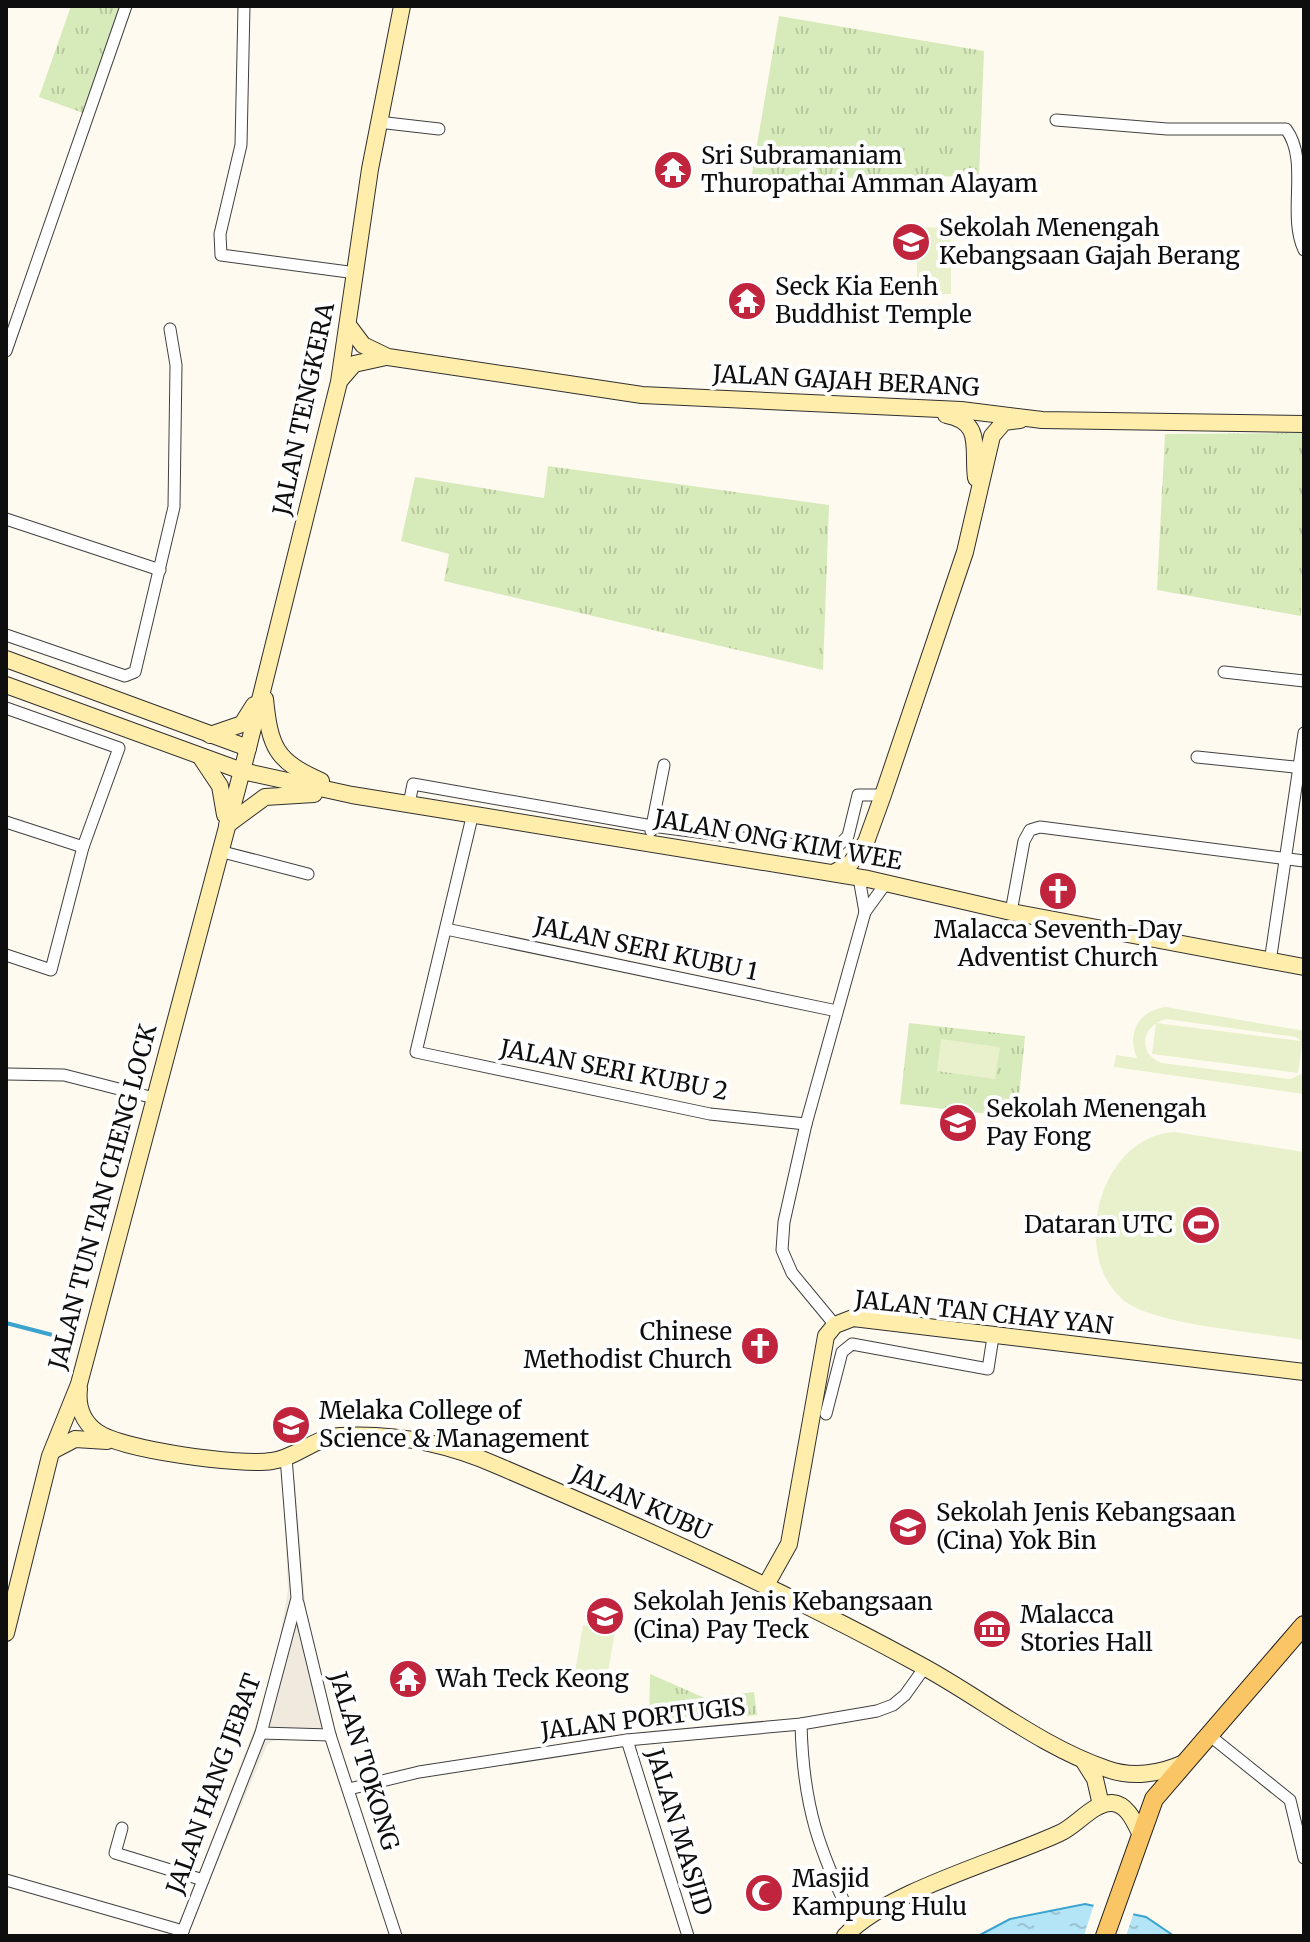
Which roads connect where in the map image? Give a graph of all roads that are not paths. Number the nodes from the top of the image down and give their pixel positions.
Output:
1 (126, 6) edge
2 (244, 6) edge
3 (402, 6) edge
4 (1056, 120) dead end
5 (378, 122) junction
6 (439, 129) dead end
7 (1304, 250) edge
8 (356, 273) junction
9 (348, 325) junction
10 (10, 328) edge
11 (170, 329) dead end
12 (6, 351) edge
13 (388, 357) junction
14 (339, 382) junction
15 (913, 409) junction
16 (1042, 420) junction
17 (1304, 424) edge
18 (978, 494) junction
19 (6, 519) edge
20 (160, 570) junction
21 (6, 635) edge
22 (6, 659) edge
23 (1224, 672) dead end
24 (1304, 681) edge
25 (6, 685) edge
26 (264, 686) junction
27 (6, 708) edge
28 (1304, 733) edge
29 (209, 735) junction
30 (248, 748) junction
31 (1197, 757) dead end
32 (202, 759) junction
33 (664, 765) dead end
34 (1302, 768) edge
35 (242, 771) junction
36 (352, 795) junction
37 (883, 795) junction
38 (409, 804) junction
39 (473, 813) junction
40 (6, 822) edge
41 (226, 825) junction
42 (650, 833) junction
43 (83, 847) junction
44 (219, 851) junction
45 (1286, 859) junction
46 (1304, 861) edge
47 (833, 873) junction
48 (308, 874) dead end
49 (859, 878) junction
50 (886, 883) junction
51 (865, 912) junction
52 (1011, 912) junction
53 (446, 929) junction
54 (6, 955) edge
55 (1270, 962) junction
56 (1304, 967) edge
57 (837, 1011) junction
58 (6, 1074) edge
59 (154, 1098) junction
60 (806, 1124) junction
61 (835, 1325) junction
62 (993, 1337) junction
63 (1304, 1372) edge
64 (79, 1384) junction
65 (826, 1414) dead end
66 (116, 1442) junction
67 (53, 1451) junction
68 (286, 1457) junction
69 (766, 1585) junction
70 (297, 1598) junction
71 (1304, 1625) edge
72 (6, 1633) edge
73 (925, 1667) junction
74 (801, 1724) junction
75 (261, 1733) junction
76 (330, 1735) junction
77 (1209, 1735) junction
78 (627, 1740) junction
79 (1083, 1760) junction
80 (1184, 1763) junction
81 (349, 1789) junction
82 (1101, 1805) junction
83 (122, 1828) dead end
84 (1138, 1839) junction
85 (1304, 1858) edge
86 (6, 1880) edge
87 (203, 1880) junction
88 (850, 1930) edge
89 (182, 1934) edge
90 (396, 1936) edge
91 (688, 1936) edge
92 (1105, 1936) edge

1 - 10 street
2 - 8 street
3 - 5 main road, JALAN TENGKERA
4 - 7 street
5 - 6 street
5 - 8 main road, JALAN TENGKERA
8 - 9 main road, JALAN TENGKERA
9 - 13 main road, JALAN GAJAH BERANG
9 - 14 main road, JALAN TENGKERA
10 - 12 street
11 - 20 street
13 - 14 main road, JALAN GAJAH BERANG
13 - 15 main road, JALAN GAJAH BERANG
14 - 26 main road, JALAN TENGKERA
15 - 16 main road, JALAN GAJAH BERANG
15 - 18 main road
16 - 17 main road, JALAN GAJAH BERANG
16 - 18 main road
18 - 37 main road
19 - 20 street
20 - 21 street
22 - 29 main road
23 - 24 street
25 - 32 main road, JALAN ONG KIM WEE
26 - 29 main road
26 - 30 main road, JALAN TENGKERA
26 - 36 main road
27 - 43 street
28 - 34 street
29 - 30 main road
30 - 35 main road, JALAN TENGKERA
31 - 34 street
32 - 35 main road, JALAN ONG KIM WEE
32 - 41 main road
33 - 42 street
34 - 45 street
35 - 36 main road, JALAN ONG KIM WEE
35 - 41 main road, JALAN TUN TAN CHENG LOCK
36 - 38 main road, JALAN ONG KIM WEE
36 - 41 main road
37 - 42 street
37 - 47 main road
38 - 39 main road, JALAN ONG KIM WEE
38 - 42 street
39 - 42 main road, JALAN ONG KIM WEE
39 - 53 street
40 - 43 street
41 - 44 main road, JALAN TUN TAN CHENG LOCK
42 - 47 main road, JALAN ONG KIM WEE
43 - 54 street
44 - 48 street
44 - 59 main road, JALAN TUN TAN CHENG LOCK
45 - 46 street
45 - 52 street
45 - 55 street
47 - 49 main road, JALAN ONG KIM WEE
49 - 50 main road, JALAN ONG KIM WEE
49 - 51 street
50 - 51 street
50 - 52 main road, JALAN ONG KIM WEE
51 - 57 street
52 - 55 main road, JALAN ONG KIM WEE
53 - 57 street, JALAN SERI KUBU 1
53 - 60 street, JALAN SERI KUBU 2
55 - 56 main road, JALAN ONG KIM WEE
57 - 60 street
58 - 59 street
59 - 64 main road, JALAN TUN TAN CHENG LOCK
60 - 61 street
61 - 62 main road, JALAN TAN CHAY YAN
61 - 69 main road, JALAN TAN CHAY YAN
62 - 63 main road, JALAN TAN CHAY YAN
62 - 65 street
64 - 66 main road, JALAN KUBU
64 - 67 main road, JALAN TUN TAN CHENG LOCK
66 - 67 main road
66 - 68 main road, JALAN KUBU
67 - 72 main road, JALAN TUN TAN CHENG LOCK
68 - 69 main road, JALAN KUBU
68 - 70 street, JALAN HANG JEBAT
69 - 73 main road, JALAN KUBU
70 - 75 street, JALAN HANG JEBAT
70 - 76 street, JALAN TOKONG
71 - 77 main road
73 - 74 street, JALAN PORTUGIS
73 - 79 main road, JALAN KUBU
74 - 78 street, JALAN PORTUGIS
74 - 88 street
75 - 76 street
75 - 87 street, JALAN HANG JEBAT
76 - 81 street, JALAN TOKONG
77 - 80 main road
77 - 85 street
78 - 81 street, JALAN PORTUGIS
78 - 91 street, JALAN MASJID
79 - 80 main road, JALAN KUBU
79 - 82 main road
80 - 84 main road
81 - 90 street, JALAN TOKONG
82 - 84 main road
82 - 88 main road
83 - 87 street
84 - 92 main road
86 - 89 street
87 - 89 street, JALAN HANG JEBAT

